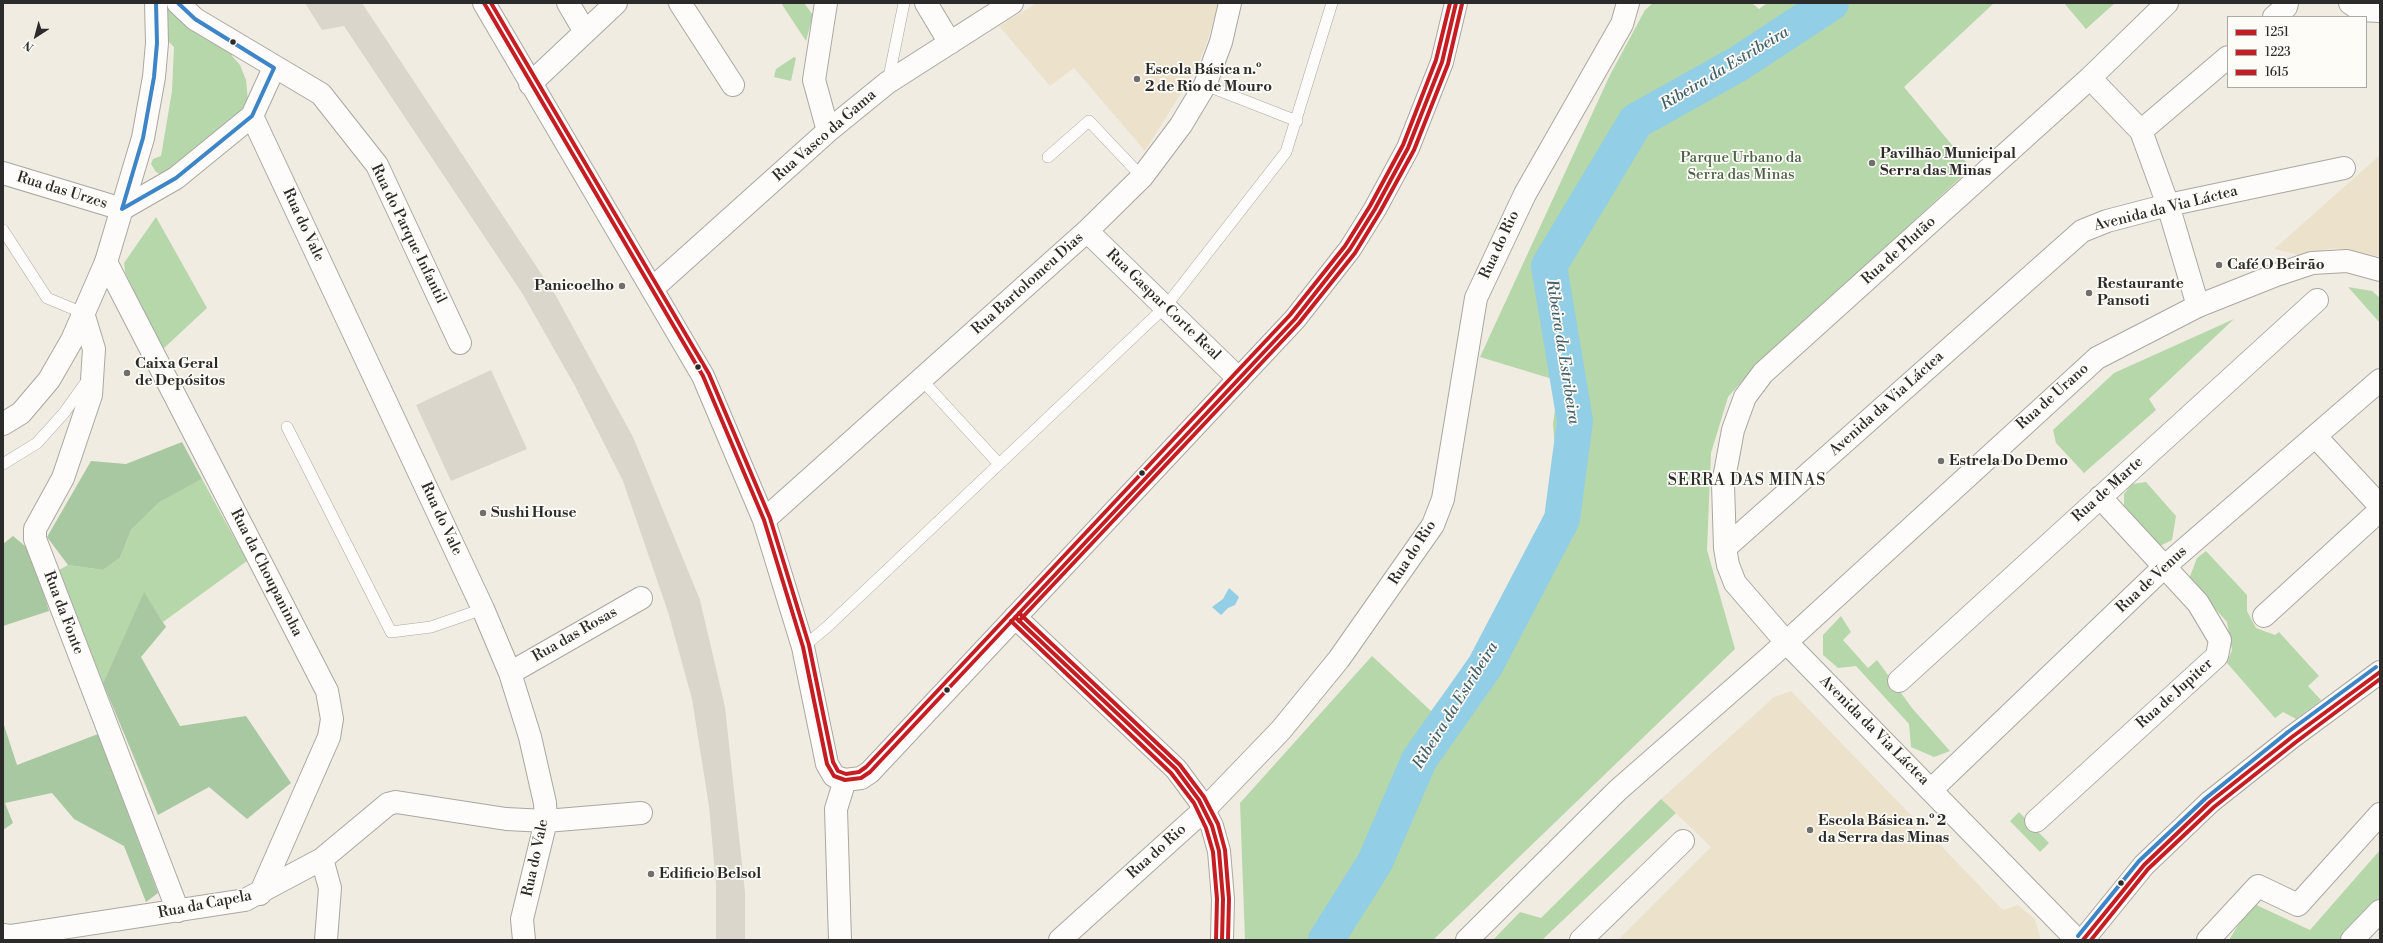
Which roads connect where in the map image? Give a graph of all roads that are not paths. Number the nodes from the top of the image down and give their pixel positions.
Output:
1 (156, 3) edge
2 (178, 3) edge
3 (484, 3) edge
4 (568, 3) edge
5 (616, 3) edge
6 (680, 3) edge
7 (826, 3) edge
8 (904, 3) edge
9 (926, 3) edge
10 (1012, 3) edge
11 (1230, 3) edge
12 (1332, 3) edge
13 (1456, 3) edge
14 (1628, 3) edge
15 (2167, 3) edge
16 (2288, 3) edge
17 (2350, 3) edge
18 (2380, 11) edge
19 (2275, 16) edge
20 (586, 32) junction
21 (950, 43) junction
22 (2227, 58) edge
23 (274, 68) junction
24 (2090, 78) junction
25 (887, 83) junction
26 (530, 84) junction
27 (733, 85) dead end
28 (1205, 85) junction
29 (252, 116) junction
30 (1297, 121) junction
31 (828, 131) junction
32 (2141, 132) junction
33 (1048, 157) dead end
34 (2344, 168) dead end
35 (3, 173) edge
36 (1142, 177) junction
37 (2168, 205) junction
38 (122, 209) junction
39 (3, 230) edge
40 (1087, 231) junction
41 (106, 262) junction
42 (2380, 270) edge
43 (653, 288) junction
44 (2316, 300) dead end
45 (1166, 306) junction
46 (2198, 306) junction
47 (83, 313) junction
48 (460, 343) dead end
49 (93, 374) junction
50 (1239, 379) junction
51 (922, 380) junction
52 (2380, 380) edge
53 (3, 424) edge
54 (287, 427) dead end
55 (2316, 437) junction
56 (3, 464) edge
57 (999, 464) junction
58 (2100, 497) junction
59 (2380, 506) edge
60 (2380, 510) edge
61 (764, 520) junction
62 (1725, 548) junction
63 (2164, 567) junction
64 (641, 598) dead end
65 (483, 609) junction
66 (2264, 616) dead end
67 (1016, 617) junction
68 (1786, 642) junction
69 (803, 647) junction
70 (2380, 672) edge
71 (510, 673) junction
72 (1899, 681) dead end
73 (845, 780) junction
74 (1932, 789) junction
75 (1204, 810) junction
76 (641, 813) dead end
77 (2380, 814) edge
78 (546, 821) junction
79 (2036, 821) dead end
80 (1683, 841) dead end
81 (322, 859) junction
82 (260, 894) junction
83 (2380, 910) edge
84 (178, 911) junction
85 (3, 935) edge
86 (326, 940) edge
87 (524, 940) edge
88 (840, 940) edge
89 (1060, 940) edge
90 (1222, 940) edge
91 (1467, 940) edge
92 (1581, 940) edge
93 (2077, 940) edge
94 (2083, 940) edge
95 (2208, 940) edge
96 (2352, 940) edge

1 - 38 street
2 - 23 street, Rua do Parque Infantil
3 - 26 street
4 - 20 street
5 - 20 street
6 - 27 street
7 - 31 street
8 - 25 lane
9 - 21 street
10 - 21 street, Rua Vasco da Gama
11 - 28 street, Rua Bartolomeu Dias
12 - 30 lane
13 - 50 street
14 - 75 street, Rua do Rio
15 - 24 street, Rua de Plutão
16 - 19 street
17 - 18 street
20 - 26 street
21 - 25 street, Rua Vasco da Gama
22 - 32 street
23 - 29 street
23 - 48 street, Rua do Parque Infantil
24 - 32 street
24 - 62 street, Rua de Plutão
25 - 31 street, Rua Vasco da Gama
26 - 43 street
28 - 30 lane
28 - 36 street, Rua Bartolomeu Dias
29 - 38 street
29 - 65 street, Rua do Vale
30 - 45 lane
31 - 43 street, Rua Vasco da Gama
32 - 37 street
33 - 36 lane
34 - 37 street, Avenida da Via Láctea
35 - 38 street, Rua das Urzes
36 - 40 street, Rua Bartolomeu Dias
37 - 46 street
37 - 62 street, Avenida da Via Láctea
38 - 41 street
39 - 47 lane
40 - 45 street, Rua Gaspar Corte Real
40 - 51 street, Rua Bartolomeu Dias
41 - 47 street
41 - 82 street, Rua da Choupaninha
42 - 46 street, Rua de Urano
43 - 61 street
44 - 58 street, Rua de Marte
45 - 50 street, Rua Gaspar Corte Real
45 - 57 lane
46 - 68 street, Rua de Urano
47 - 49 street, Rua da Fonte
47 - 53 street
49 - 56 lane
49 - 84 street, Rua da Fonte
50 - 67 street
51 - 57 lane
51 - 61 street, Rua Bartolomeu Dias
52 - 55 street, Rua de Venus
54 - 65 lane
55 - 59 street
55 - 63 street, Rua de Venus
57 - 69 lane
58 - 63 street, Rua de Jupiter
58 - 72 street, Rua de Marte
60 - 66 street
61 - 69 street
62 - 68 street, Avenida da Via Láctea
63 - 74 street, Rua de Venus
63 - 79 street, Rua de Jupiter
64 - 71 street, Rua das Rosas
65 - 71 street, Rua do Vale
67 - 73 street
67 - 75 street
68 - 74 street, Avenida da Via Láctea
68 - 91 street, Rua de Urano
69 - 73 street
70 - 94 street
71 - 78 street, Rua do Vale
73 - 88 street
74 - 93 street, Avenida da Via Láctea
75 - 89 street, Rua do Rio
75 - 90 street
76 - 78 street, Rua da Capela
77 - 95 street
78 - 81 street, Rua da Capela
78 - 87 street, Rua do Vale
80 - 92 street
81 - 82 street, Rua da Capela
81 - 86 street
82 - 84 street, Rua da Capela
83 - 96 street
84 - 85 street, Rua da Capela

